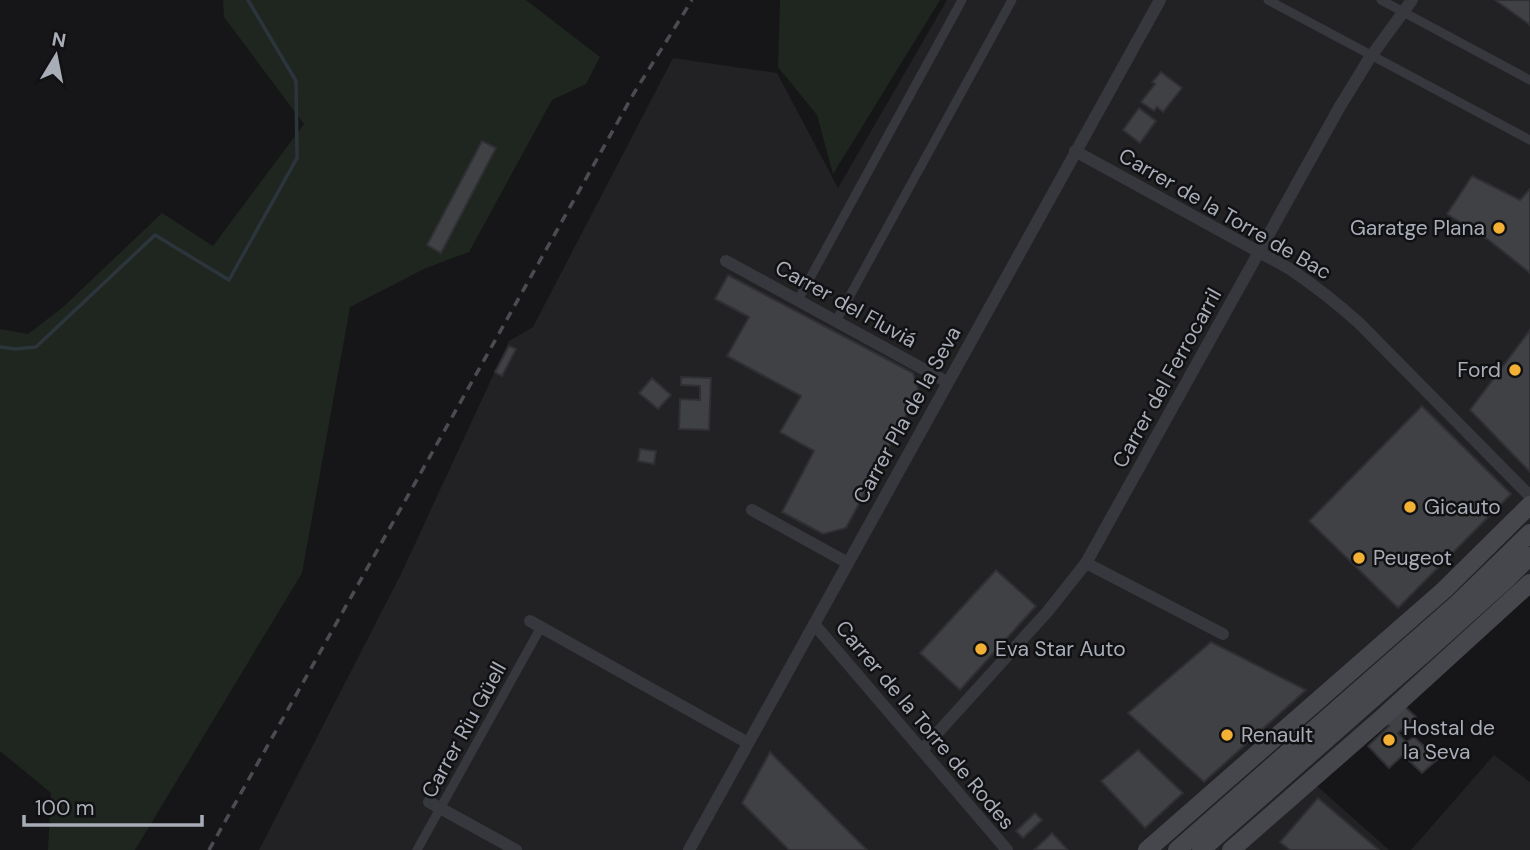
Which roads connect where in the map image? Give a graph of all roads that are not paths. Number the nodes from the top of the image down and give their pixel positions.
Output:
1 (962, 0) edge
2 (1012, 0) edge
3 (1160, 0) edge
4 (1268, 0) edge
5 (1381, 0) edge
6 (1412, 0) edge
7 (1402, 12) junction
8 (1372, 56) junction
9 (1530, 80) edge
10 (1530, 140) edge
11 (1075, 150) junction
12 (1259, 252) junction
13 (726, 261) dead end
14 (798, 300) junction
15 (836, 321) junction
16 (947, 382) junction
17 (1530, 496) edge
18 (1530, 505) edge
19 (752, 510) dead end
20 (1530, 533) edge
21 (1530, 556) edge
22 (848, 563) junction
23 (1086, 563) junction
24 (1530, 583) edge
25 (536, 624) joint
26 (814, 624) junction
27 (1223, 634) dead end
28 (748, 743) junction
29 (922, 750) junction
30 (435, 805) junction
31 (417, 850) edge
32 (516, 850) edge
33 (689, 850) edge
34 (1007, 850) edge
35 (1147, 850) edge
36 (1177, 850) edge
37 (1201, 850) edge
38 (1231, 850) edge

1 - 14 street
2 - 15 street
3 - 11 street, Carrer Pla de la Seva
4 - 8 street
5 - 7 street
6 - 7 street, Carrer del Ferrocarril
7 - 8 street, Carrer del Ferrocarril
7 - 9 street
8 - 10 street
8 - 12 street, Carrer del Ferrocarril
11 - 12 street, Carrer de la Torre de Bac
11 - 16 street, Carrer Pla de la Seva
12 - 17 street, Carrer de la Torre de Bac
12 - 23 street, Carrer del Ferrocarril
13 - 14 street, Carrer del Fluviá
14 - 15 street, Carrer del Fluviá
15 - 16 street, Carrer del Fluviá
16 - 22 street, Carrer Pla de la Seva
18 - 35 main road
19 - 22 street
20 - 36 main road
21 - 37 main road
22 - 26 street, Carrer Pla de la Seva
23 - 27 street
23 - 29 street, Carrer del Ferrocarril
24 - 38 main road
25 - 28 street
25 - 30 street, Carrer Riu Güell
26 - 28 street, Carrer Pla de la Seva
26 - 29 street, Carrer de la Torre de Rodes
28 - 33 street, Carrer Pla de la Seva
29 - 34 street, Carrer de la Torre de Rodes
30 - 31 street, Carrer Riu Güell
30 - 32 street

